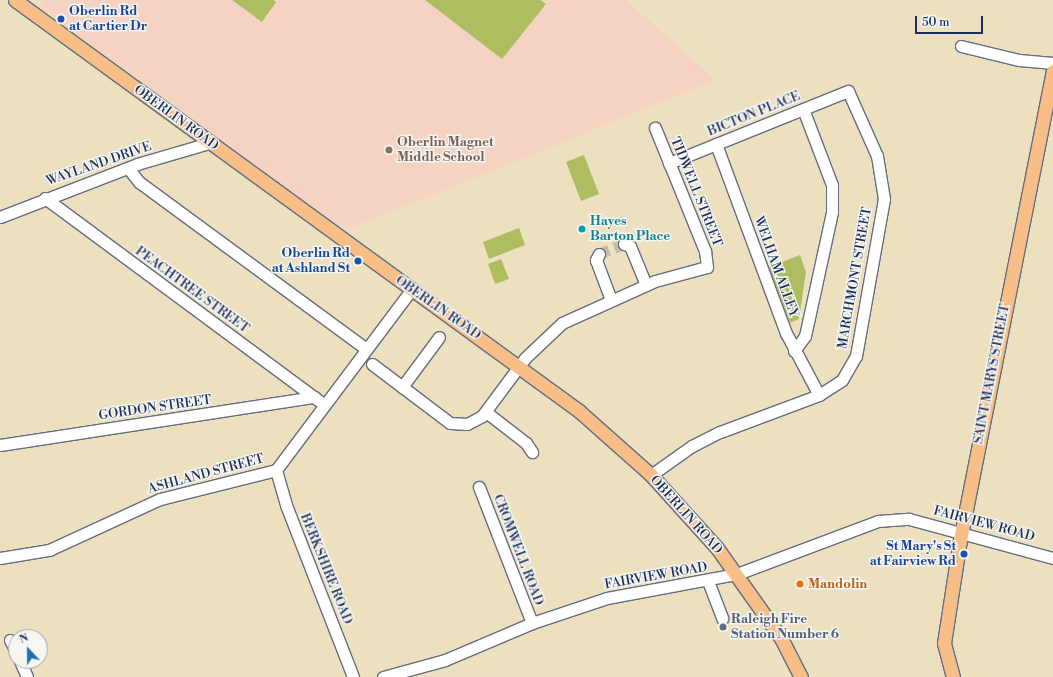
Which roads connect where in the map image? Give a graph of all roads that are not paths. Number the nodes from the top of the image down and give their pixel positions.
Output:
1 (15, 0) edge
2 (961, 46) dead end
3 (1053, 63) edge
4 (1053, 71) edge
5 (848, 91) joint
6 (803, 109) junction
7 (655, 128) dead end
8 (209, 143) junction
9 (716, 144) junction
10 (669, 162) junction
11 (128, 168) junction
12 (45, 198) junction
13 (0, 217) edge
14 (624, 244) dead end
15 (599, 254) dead end
16 (646, 285) junction
17 (411, 290) junction
18 (611, 300) junction
19 (439, 337) dead end
20 (366, 349) junction
21 (794, 351) junction
22 (372, 364) dead end
23 (519, 366) junction
24 (402, 387) junction
25 (819, 395) junction
26 (319, 400) junction
27 (486, 412) junction
28 (0, 444) edge
29 (532, 452) dead end
30 (276, 470) junction
31 (651, 475) junction
32 (479, 487) dead end
33 (962, 532) junction
34 (0, 558) edge
35 (1053, 558) edge
36 (738, 574) junction
37 (708, 581) junction
38 (722, 618) dead end
39 (532, 623) junction
40 (353, 677) edge
41 (382, 677) edge
42 (801, 677) edge
43 (953, 677) edge

1 - 8 main road, OBERLIN ROAD
2 - 3 street
4 - 33 main road, SAINT MARYS STREET
5 - 6 street, BICTON PLACE
5 - 25 street, MARCHMONT STREET
6 - 9 street, BICTON PLACE
6 - 21 street
7 - 10 street, TIDWELL STREET
8 - 11 street, WAYLAND DRIVE
8 - 17 main road, OBERLIN ROAD
9 - 10 street, BICTON PLACE
9 - 21 street, WELHAM ALLEY
10 - 16 street, TIDWELL STREET
11 - 12 street, WAYLAND DRIVE
11 - 20 street
12 - 13 street, WAYLAND DRIVE
12 - 26 street, PEACHTREE STREET
14 - 16 street
15 - 18 street
16 - 18 street
17 - 20 street, ASHLAND STREET
17 - 23 main road, OBERLIN ROAD
18 - 23 street
19 - 24 street
20 - 26 street, ASHLAND STREET
21 - 25 street, WELHAM ALLEY
22 - 24 street
23 - 27 street
23 - 31 main road, OBERLIN ROAD
24 - 27 street
25 - 31 street, MARCHMONT STREET
26 - 28 street, GORDON STREET
26 - 30 street, ASHLAND STREET
27 - 29 street
30 - 34 street, ASHLAND STREET
30 - 40 street, BERKSHIRE ROAD
31 - 36 main road, OBERLIN ROAD
32 - 39 street, CROMWELL ROAD
33 - 35 street, FAIRVIEW ROAD
33 - 36 street, FAIRVIEW ROAD
33 - 43 main road, SAINT MARYS STREET
36 - 37 street, FAIRVIEW ROAD
36 - 42 main road, OBERLIN ROAD
37 - 38 street
37 - 39 street, FAIRVIEW ROAD
39 - 41 street, FAIRVIEW ROAD

